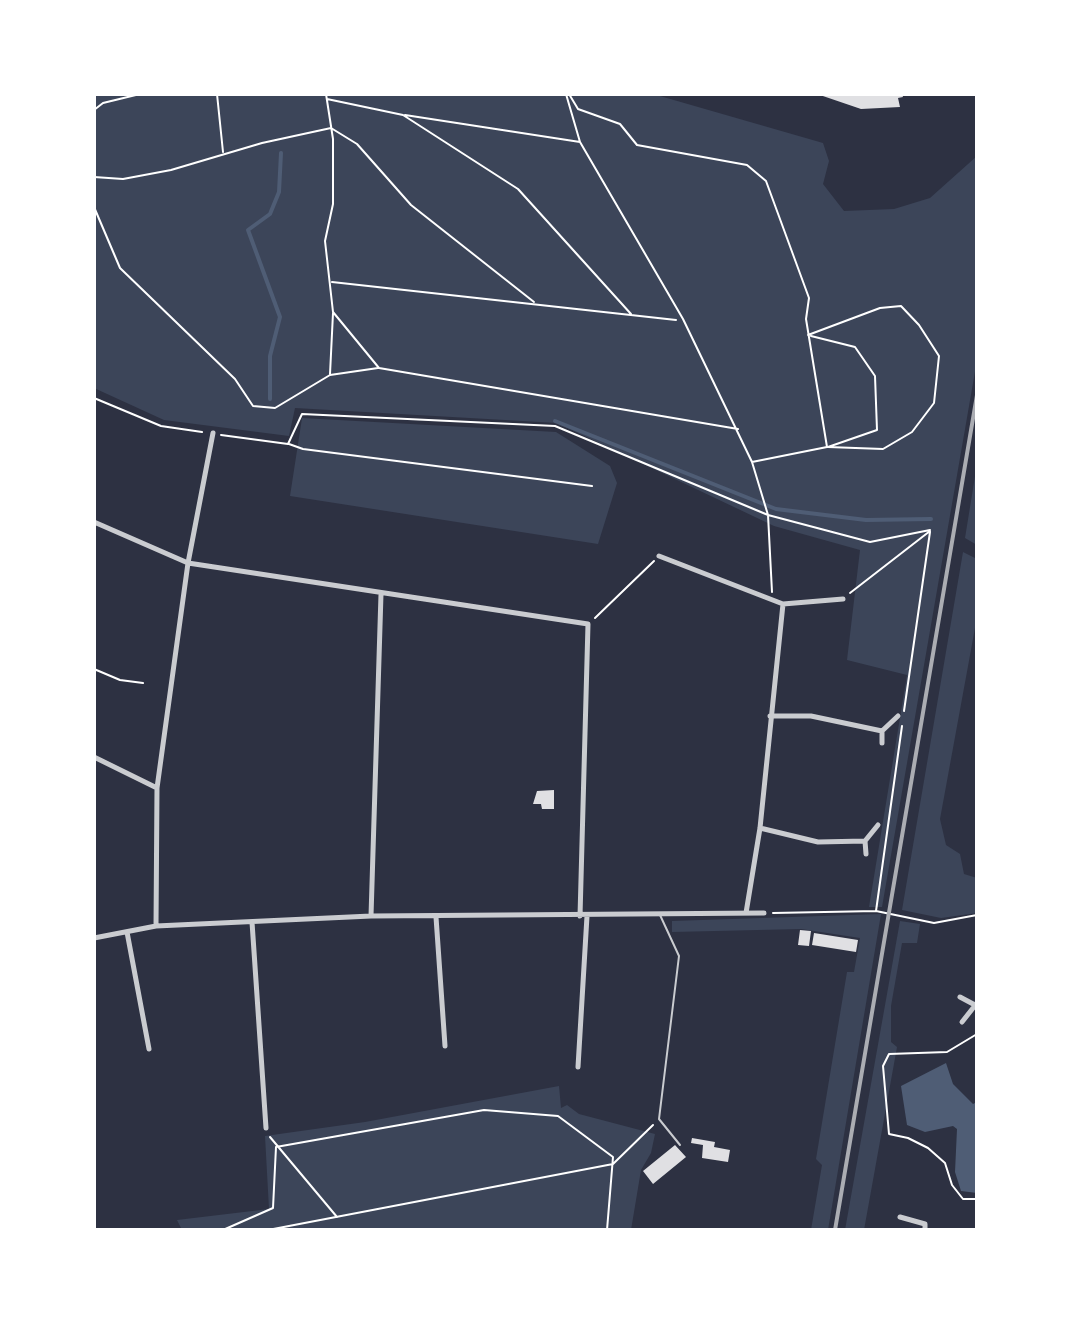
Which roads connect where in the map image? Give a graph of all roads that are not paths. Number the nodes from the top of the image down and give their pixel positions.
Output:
1 (213, 433) road end
2 (94, 522) edge
3 (659, 556) road end
4 (188, 563) junction
5 (381, 594) junction
6 (843, 599) road end
7 (783, 604) junction
8 (770, 716) junction
9 (898, 716) dead end
10 (882, 731) junction
11 (882, 743) dead end
12 (94, 757) edge
13 (157, 788) junction
14 (878, 825) dead end
15 (760, 828) junction
16 (865, 841) junction
17 (866, 854) dead end
18 (746, 913) junction
19 (764, 913) road end
20 (660, 915) junction
21 (371, 916) junction
22 (583, 916) junction
23 (436, 917) junction
24 (252, 922) junction
25 (156, 926) junction
26 (127, 932) junction
27 (94, 938) edge
28 (960, 997) dead end
29 (976, 1004) edge
30 (962, 1022) dead end
31 (445, 1046) dead end
32 (149, 1049) dead end
33 (578, 1067) dead end
34 (266, 1128) road end
35 (680, 1145) dead end
36 (900, 1217) dead end
37 (925, 1230) edge

1 - 4 street
2 - 4 street
3 - 7 street
4 - 5 street
4 - 13 street
5 - 21 street
5 - 22 street
6 - 7 street
7 - 8 street
8 - 10 street
8 - 15 street
9 - 10 street
10 - 11 street
12 - 13 street
13 - 25 street
14 - 16 street
15 - 16 street
15 - 18 street
16 - 17 street
18 - 19 street
18 - 20 street
20 - 22 street
20 - 35 lane
21 - 23 street
21 - 24 street
22 - 23 street
22 - 33 street
23 - 31 street
24 - 25 street
24 - 34 street
25 - 26 street
26 - 27 street
26 - 32 street
28 - 29 street
29 - 30 street
36 - 37 street

